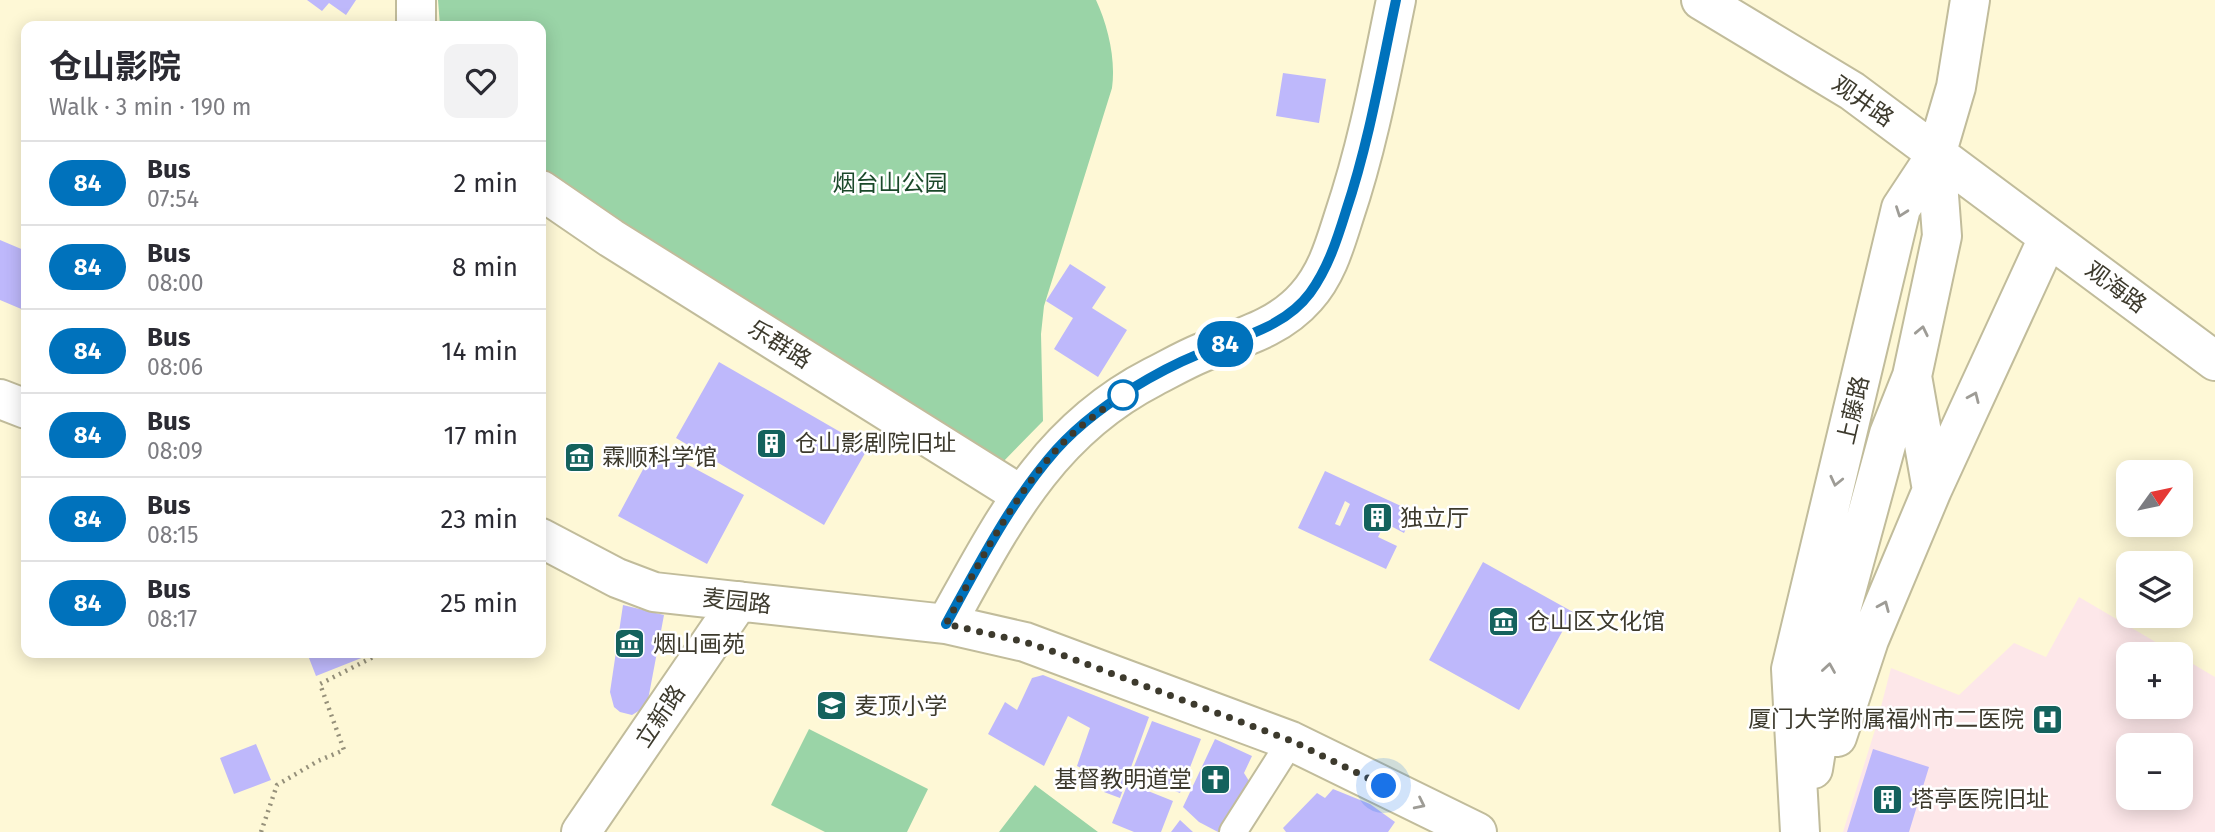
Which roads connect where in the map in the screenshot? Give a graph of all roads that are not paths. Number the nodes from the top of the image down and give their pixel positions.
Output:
1 (416, 0) edge
2 (1396, 0) edge
3 (1702, 0) edge
4 (1969, 0) edge
5 (416, 21) edge
6 (1937, 155) junction
7 (546, 193) edge
8 (2016, 215) joint
9 (2048, 238) junction
10 (2215, 360) edge
11 (1912, 376) junction
12 (0, 399) edge
13 (21, 407) edge
14 (1932, 490) junction
15 (1021, 495) junction
16 (546, 541) edge
17 (739, 601) junction
18 (946, 624) junction
19 (1292, 741) junction
20 (581, 832) edge
21 (1233, 832) edge
22 (1477, 832) edge
23 (1803, 832) edge

1 - 5 street
2 - 15 street
3 - 6 street, 观井路
4 - 6 street, 上藤路
6 - 8 street, 观井路
11 -> 6 street
6 -> 23 street, 上藤路
7 - 15 street, 乐群路
8 - 9 street, 观海路
9 - 10 street, 观海路
14 -> 9 street
11 - 14 street
23 -> 11 street
12 - 13 street
23 -> 14 street
15 - 18 street
16 - 17 street, 麦园路
17 - 18 street, 麦园路
17 - 20 street, 立新路
18 - 19 street, 麦园路
19 - 21 street
19 -> 22 street, 麦园路

